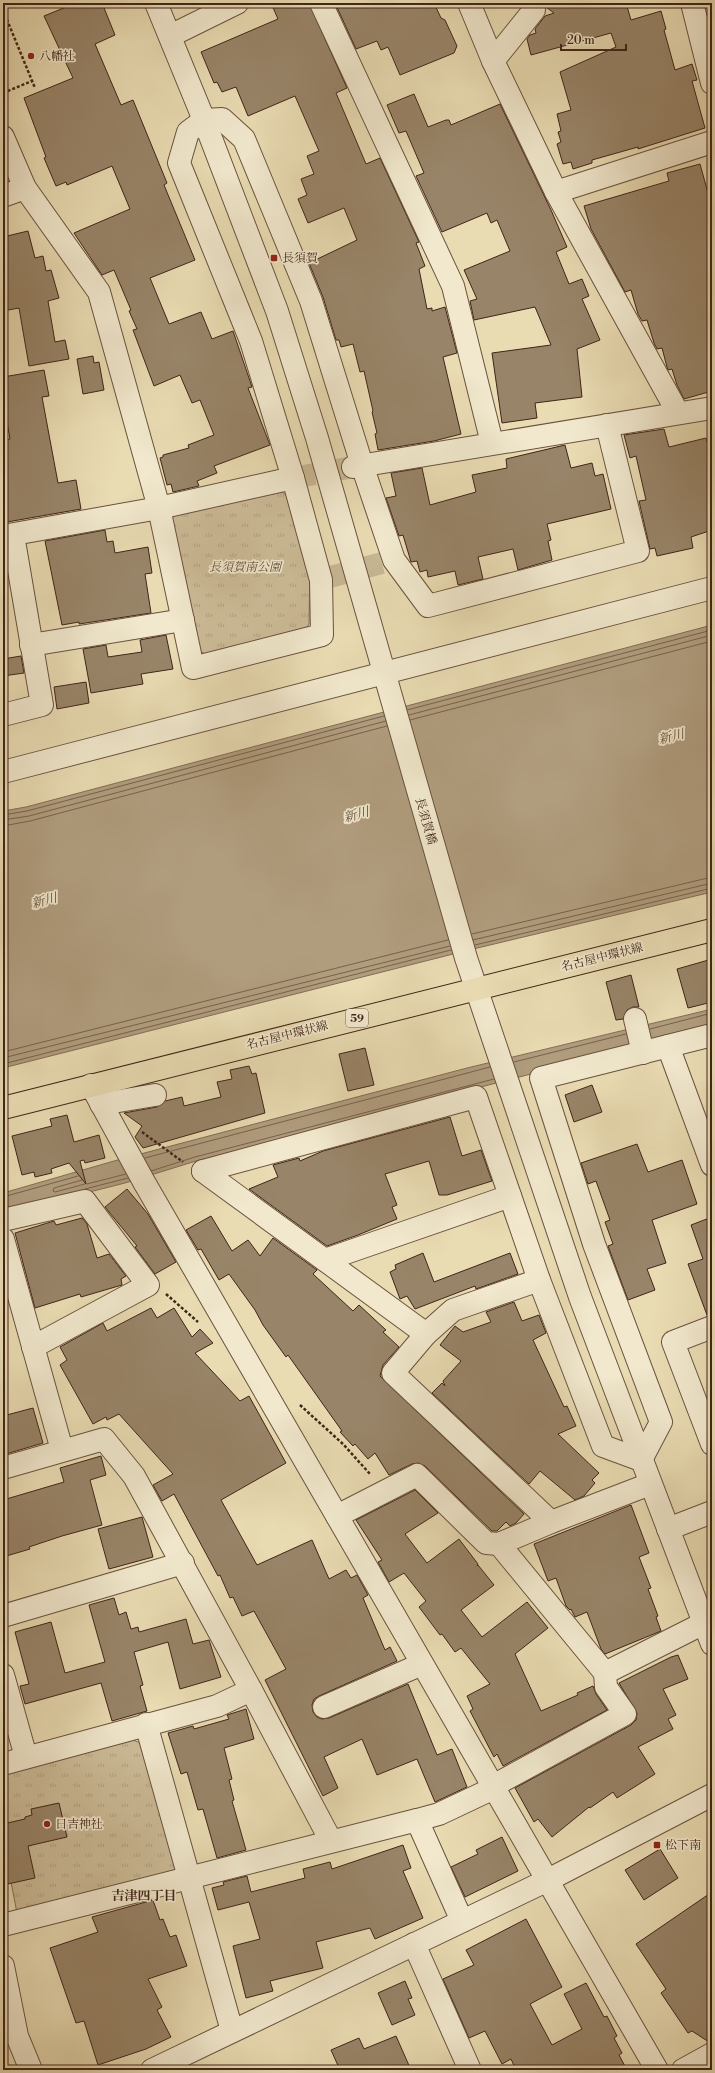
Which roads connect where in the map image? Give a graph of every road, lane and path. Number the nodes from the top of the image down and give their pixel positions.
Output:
1 (156, 3) edge
2 (237, 3) edge
3 (321, 3) edge
4 (469, 3) edge
5 (692, 3) edge
6 (3, 10) edge
7 (534, 10) dead end
8 (170, 36) junction
9 (493, 61) junction
10 (32, 81) junction
11 (712, 83) edge
12 (35, 88) dead end
13 (3, 94) edge
14 (204, 120) junction
15 (3, 137) edge
16 (712, 142) edge
17 (25, 188) junction
18 (556, 192) junction
19 (3, 196) edge
20 (712, 409) edge
21 (678, 413) junction
22 (607, 425) junction
23 (492, 443) junction
24 (358, 466) junction
25 (293, 478) junction
26 (159, 508) junction
27 (8, 535) edge
28 (712, 588) edge
29 (183, 620) junction
30 (31, 645) junction
31 (386, 678) junction
32 (3, 715) edge
33 (3, 772) edge
34 (712, 930) edge
35 (476, 988) junction
36 (636, 1022) dead end
37 (712, 1035) edge
38 (668, 1046) junction
39 (643, 1050) junction
40 (91, 1085) junction
41 (155, 1095) dead end
42 (101, 1104) junction
43 (3, 1108) edge
44 (161, 1145) dead end
45 (186, 1164) dead end
46 (712, 1165) edge
47 (510, 1196) junction
48 (3, 1220) edge
49 (3, 1239) edge
50 (325, 1260) junction
51 (539, 1280) junction
52 (148, 1285) junction
53 (712, 1327) edge
54 (204, 1328) dead end
55 (426, 1334) junction
56 (33, 1347) junction
57 (296, 1402) dead end
58 (712, 1444) edge
59 (62, 1450) junction
60 (641, 1460) junction
61 (3, 1468) edge
62 (650, 1484) junction
63 (384, 1491) junction
64 (712, 1512) edge
65 (337, 1516) junction
66 (551, 1522) junction
67 (668, 1529) junction
68 (499, 1544) junction
69 (183, 1563) junction
70 (3, 1616) edge
71 (704, 1623) junction
72 (712, 1644) edge
73 (422, 1664) junction
74 (604, 1673) junction
75 (3, 1675) edge
76 (251, 1690) junction
77 (324, 1707) dead end
78 (146, 1724) junction
79 (26, 1757) junction
80 (3, 1764) edge
81 (494, 1787) junction
82 (712, 1795) edge
83 (417, 1820) junction
84 (331, 1841) junction
85 (188, 1878) junction
86 (548, 1880) junction
87 (462, 1921) junction
88 (3, 1925) edge
89 (414, 1944) junction
90 (3, 1966) edge
91 (232, 2032) junction
92 (712, 2054) edge
93 (648, 2067) edge
94 (31, 2070) edge
95 (152, 2070) edge
96 (470, 2070) edge
97 (683, 2070) edge

1 - 8 street, 長須賀橋
2 - 8 street
3 - 23 street
4 - 9 street
5 - 11 street
6 - 10 path
7 - 9 street
8 - 14 street, 長須賀橋
9 - 18 street
10 - 12 path
10 - 13 path
14 - 24 street
14 - 25 street
14 - 31 street, 長須賀橋
15 - 17 street
16 - 18 street
17 - 19 street
17 - 26 street
18 - 21 street
20 - 21 street
21 - 22 street
22 - 23 street
22 - 24 street
23 - 24 street
25 - 26 street
25 - 29 street
26 - 27 street
26 - 29 street
27 - 30 street
28 - 31 street
29 - 30 street
30 - 32 street
31 - 33 street
31 - 35 street, 長須賀橋
34 - 35 main road, 名古屋中環状線 / 59
35 - 40 main road, 名古屋中環状線 / 59
35 - 60 street, 長須賀橋
36 - 39 street
37 - 38 street
38 - 39 street
38 - 46 street
39 - 60 street
40 - 42 street
40 - 43 main road, 名古屋中環状線 / 59
41 - 42 street
42 - 65 street
44 - 45 path
47 - 50 street
47 - 50 street
47 - 51 street
48 - 52 street
49 - 56 street
50 - 55 street
51 - 55 street
51 - 60 street
52 - 54 path
52 - 56 street
53 - 58 street
55 - 66 street
56 - 59 street
57 - 63 path
59 - 61 street
59 - 69 street
60 - 62 street, 長須賀橋
62 - 66 street
62 - 67 street, 長須賀橋
63 - 65 street
63 - 68 street
64 - 67 street
65 - 73 street
66 - 68 street
67 - 71 street, 長須賀橋
68 - 74 street
69 - 70 street
69 - 76 street
71 - 72 street, 長須賀橋
71 - 74 street
73 - 77 street
73 - 81 street
74 - 81 street
75 - 79 street
76 - 78 street
76 - 84 street
78 - 79 street
78 - 85 street
79 - 80 street
81 - 83 street
81 - 86 street
82 - 86 street
83 - 84 street
83 - 87 street
84 - 85 street
85 - 88 street
85 - 91 street
86 - 87 street
86 - 93 street
87 - 89 street
89 - 91 street
89 - 96 street
90 - 94 street
91 - 95 street
92 - 97 street

